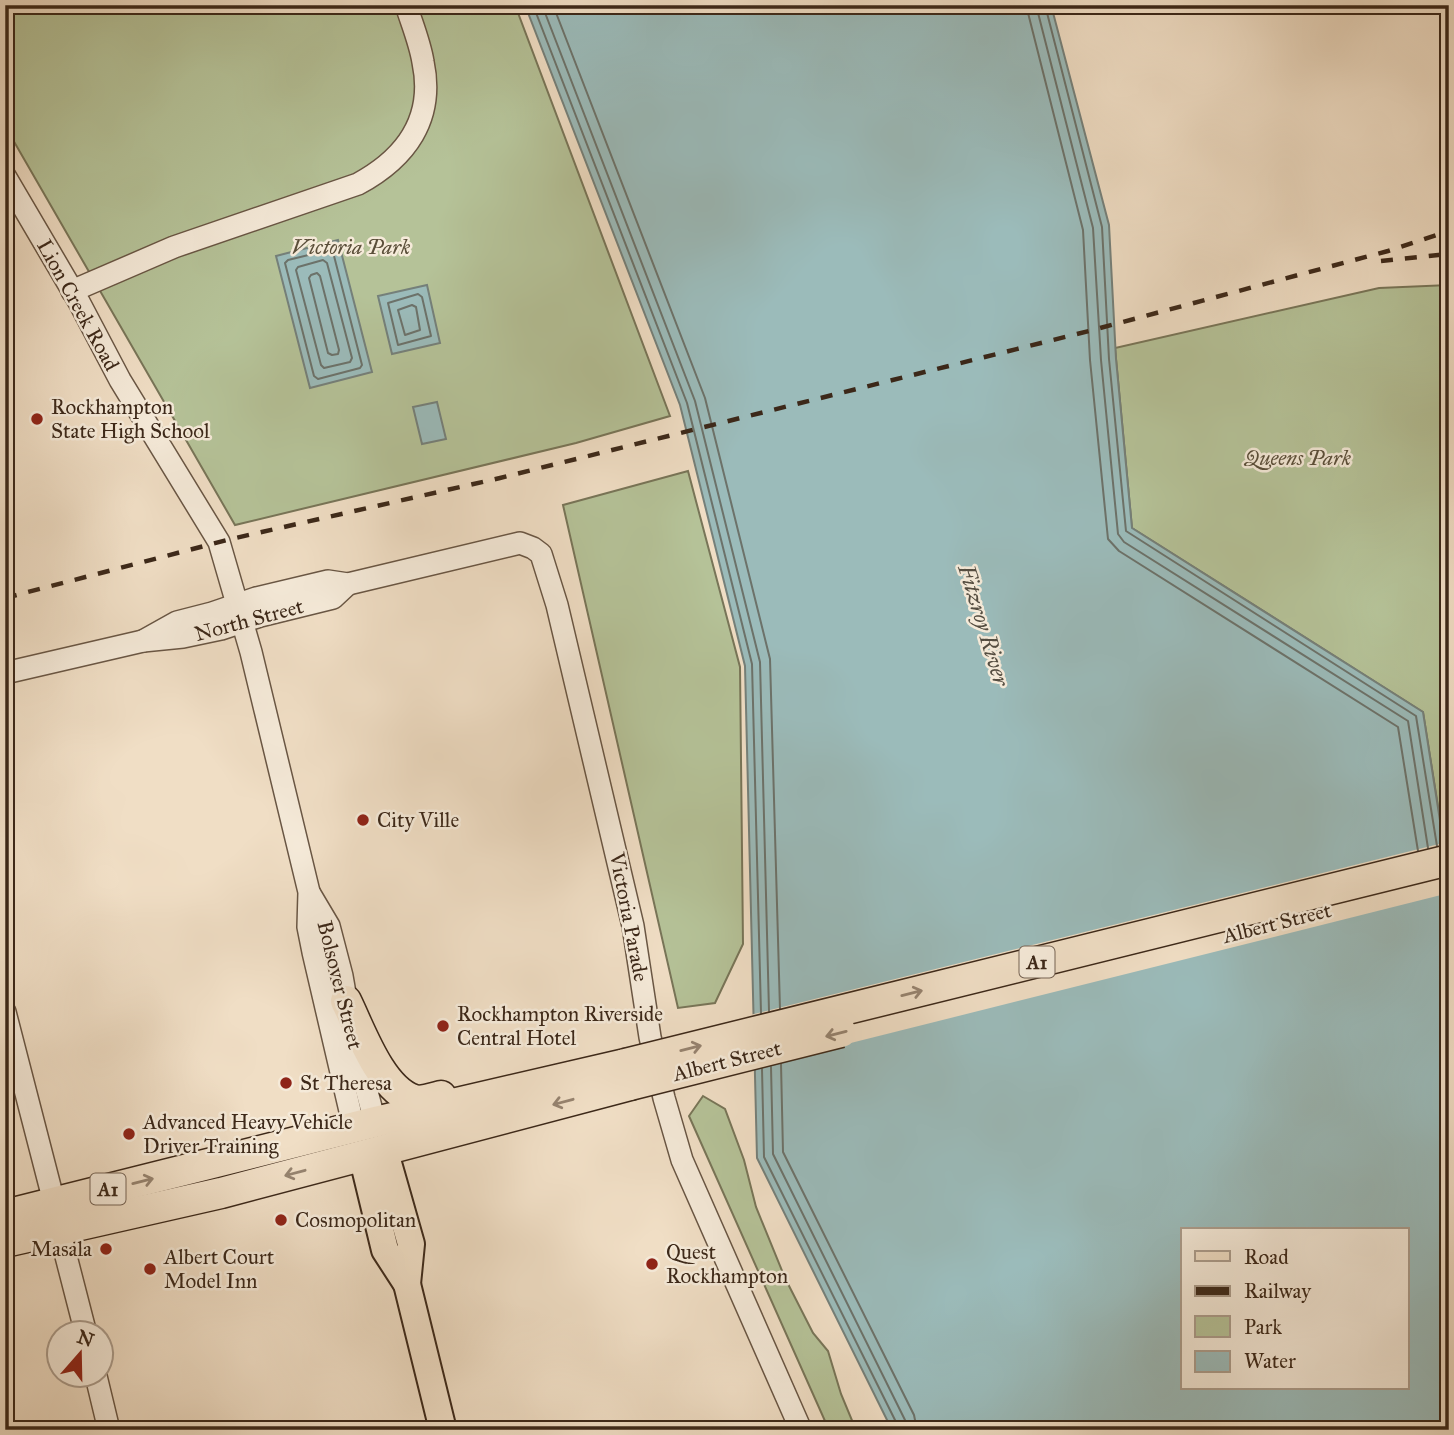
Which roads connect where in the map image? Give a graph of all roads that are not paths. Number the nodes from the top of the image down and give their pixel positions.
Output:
1 (406, 5) edge
2 (5, 176) edge
3 (76, 296) junction
4 (501, 546) joint
5 (240, 612) junction
6 (5, 673) edge
7 (1449, 860) edge
8 (1449, 880) edge
9 (309, 892) junction
10 (346, 1001) junction
11 (5, 1012) edge
12 (627, 1075) junction
13 (521, 1087) junction
14 (369, 1138) junction
15 (5, 1215) edge
16 (57, 1215) junction
17 (5, 1242) edge
18 (83, 1320) edge
19 (99, 1390) edge
20 (109, 1430) edge
21 (443, 1430) edge
22 (801, 1430) edge

1 - 3 street
2 - 3 street, Lion Creek Road
3 - 5 street, Lion Creek Road
4 - 5 street, North Street
4 - 22 street, Victoria Parade
5 - 6 street, North Street
5 - 9 street, Bolsover Street
12 -> 7 highway, Albert Street / A1, bridge
8 -> 12 highway, Albert Street / A1, bridge
9 - 10 street, Bolsover Street
9 - 14 street, Bolsover Street
10 - 13 highway
10 - 14 street, Bolsover Street
11 - 16 street
12 - 13 highway, Albert Street / A1
12 -> 14 highway, Albert Street / A1
13 - 14 highway, Albert Street / A1
14 - 16 highway, Albert Street / A1
14 - 21 main road, Bolsover Street
15 - 16 highway, Albert Street / A1
16 - 17 highway, Albert Street / A1
16 - 18 street
19 - 20 street

